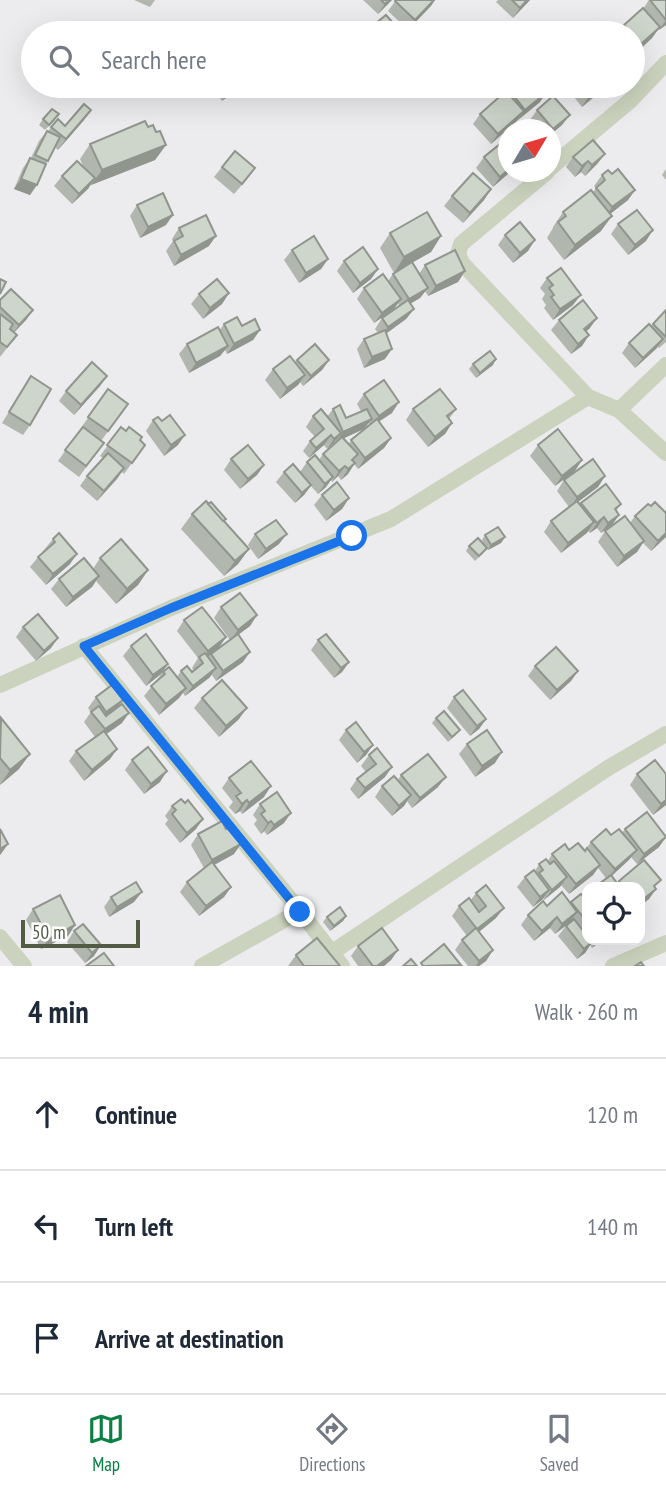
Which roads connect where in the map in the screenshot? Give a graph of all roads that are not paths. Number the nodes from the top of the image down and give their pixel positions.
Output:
1 (666, 63) edge
2 (645, 85) edge
3 (633, 98) edge
4 (561, 160) edge
5 (535, 182) edge
6 (666, 365) edge
7 (588, 397) junction
8 (620, 410) junction
9 (666, 453) edge
10 (84, 646) junction
11 (0, 685) edge
12 (666, 734) edge
13 (300, 912) junction
14 (0, 937) edge
15 (666, 943) edge
16 (337, 960) edge
17 (24, 966) edge
18 (202, 966) edge
19 (612, 966) edge

1 - 2 street
3 - 4 street
5 - 7 street
6 - 8 street
7 - 8 street
7 - 10 street
8 - 9 street
10 - 11 street
10 - 13 street
12 - 16 street
13 - 16 street
13 - 18 street
14 - 17 street
15 - 19 street

